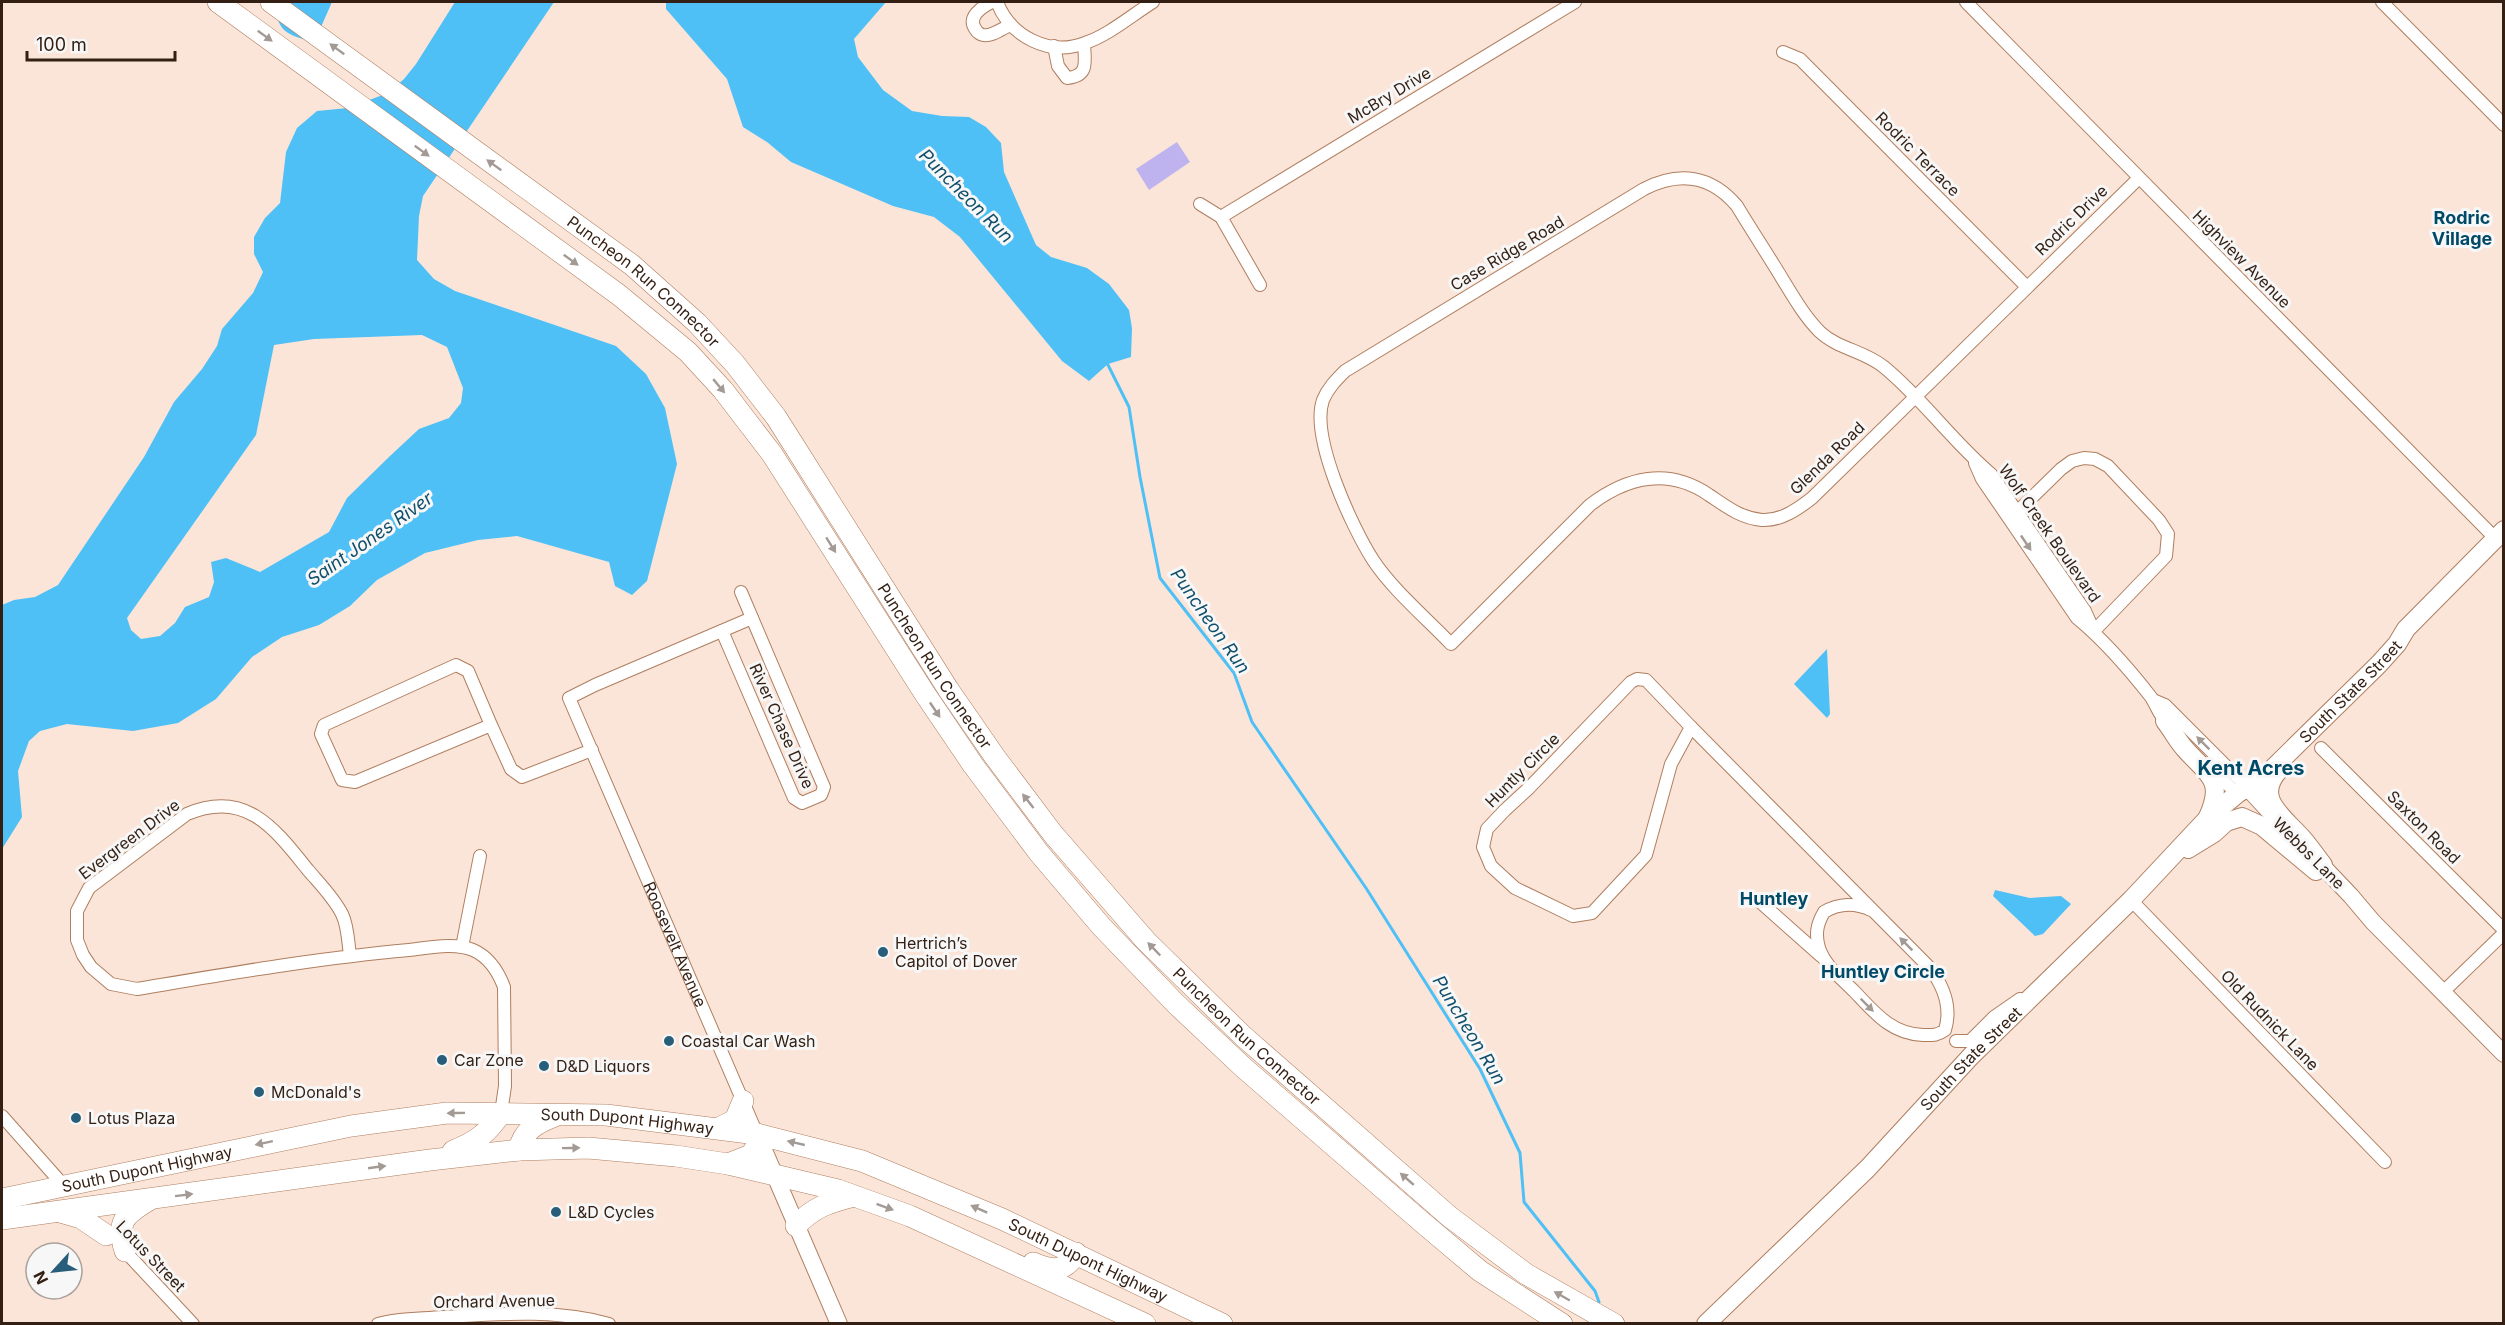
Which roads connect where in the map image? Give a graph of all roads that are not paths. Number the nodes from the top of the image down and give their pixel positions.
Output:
1 (218, 2) edge
2 (272, 2) edge
3 (992, 2) edge
4 (997, 2) edge
5 (1153, 2) edge
6 (1575, 2) edge
7 (1966, 2) edge
8 (2382, 2) edge
9 (1010, 25) junction
10 (1084, 44) junction
11 (1054, 46) junction
12 (1783, 52) dead end
13 (2504, 124) edge
14 (2139, 178) junction
15 (1200, 204) dead end
16 (1221, 217) junction
17 (1260, 285) dead end
18 (2026, 286) junction
19 (1914, 396) junction
20 (2014, 515) junction
21 (2499, 534) edge
22 (741, 592) dead end
23 (752, 618) junction
24 (2406, 629) junction
25 (722, 631) junction
26 (2094, 631) junction
27 (1451, 644) joint
28 (2343, 699) junction
29 (2153, 700) junction
30 (2165, 721) junction
31 (491, 725) junction
32 (1691, 728) junction
33 (2321, 748) dead end
34 (592, 750) junction
35 (2243, 789) junction
36 (2206, 820) junction
37 (480, 856) dead end
38 (2169, 860) junction
39 (1831, 868) junction
40 (2319, 868) junction
41 (2131, 900) junction
42 (1759, 901) dead end
43 (1831, 907) junction
44 (1871, 910) junction
45 (2504, 931) edge
46 (462, 947) junction
47 (350, 955) junction
48 (1824, 959) junction
49 (2053, 976) junction
50 (2442, 993) junction
51 (1945, 1030) junction
52 (1956, 1041) junction
53 (2504, 1054) edge
54 (1971, 1056) junction
55 (743, 1101) junction
56 (501, 1113) junction
57 (565, 1113) junction
58 (2, 1116) edge
59 (719, 1128) junction
60 (758, 1137) junction
61 (519, 1150) junction
62 (430, 1160) junction
63 (2385, 1162) dead end
64 (728, 1164) junction
65 (161, 1165) junction
66 (774, 1174) junction
67 (64, 1186) junction
68 (854, 1196) junction
69 (152, 1198) junction
70 (2, 1199) edge
71 (93, 1205) junction
72 (56, 1211) junction
73 (2, 1220) edge
74 (926, 1223) junction
75 (796, 1226) junction
76 (106, 1235) junction
77 (125, 1251) junction
78 (1076, 1254) junction
79 (494, 1319) edge
80 (193, 1323) edge
81 (378, 1323) edge
82 (609, 1323) edge
83 (839, 1323) edge
84 (1145, 1323) edge
85 (1222, 1323) edge
86 (1562, 1323) edge
87 (1614, 1323) edge
88 (1706, 1323) edge

1 -> 86 highway, Puncheon Run Connector
87 -> 2 highway, Puncheon Run Connector
3 - 9 street
4 - 9 street
5 - 10 street
6 - 16 street, McBry Drive
7 - 14 street, Highview Avenue
8 - 13 street
9 - 11 street
10 - 11 street
10 - 11 street
12 - 18 street, Rodric Terrace
14 - 18 street, Rodric Drive
14 - 21 street, Highview Avenue
15 - 16 street
16 - 17 street
18 - 19 street, Glenda Road
19 - 20 street, Wolf Creek Boulevard
19 - 27 street, Glenda Road
19 - 27 street, Case Ridge Road
20 - 26 street, Wolf Creek Boulevard
20 - 26 street
21 - 24 main road, South State Street
22 - 23 street, River Chase Drive
23 - 25 street
23 - 25 street, River Chase Drive
24 - 28 main road, South State Street
24 - 35 main road, South State Street
25 - 34 street, Roosevelt Avenue
26 - 29 street, Wolf Creek Boulevard
28 - 35 main road, South State Street
28 - 40 main road
29 - 30 street, Wolf Creek Boulevard
35 -> 29 street, Wolf Creek Boulevard
30 - 35 street, Wolf Creek Boulevard
30 - 36 main road
31 - 31 street
31 - 34 street
32 - 32 street, Huntly Circle
32 - 39 street, Huntly Circle
33 - 45 street, Saxton Road
34 - 55 street, Roosevelt Avenue
35 - 36 main road, South State Street
35 - 40 street, Webbs Lane
36 - 38 main road, South State Street
37 - 46 street
38 - 40 main road
38 - 41 main road, South State Street
39 - 43 street, Huntly Circle
39 - 44 street, Huntly Circle
40 - 50 street, Webbs Lane
41 - 49 main road, South State Street
41 - 63 street, Old Rudnick Lane
42 - 48 street, Huntly Circle
43 - 44 street
43 - 48 street, Huntly Circle
51 -> 44 street, Huntly Circle
45 - 50 street
46 - 47 street, Evergreen Drive
46 - 56 street
47 - 47 street, Evergreen Drive
48 -> 51 street, Huntly Circle
49 - 52 street
49 - 54 main road, South State Street
50 - 53 street, Webbs Lane
51 - 52 street
52 - 54 street
54 - 88 main road, South State Street
55 - 59 highway
55 - 60 street, Roosevelt Avenue
56 - 57 highway, South Dupont Highway
56 - 62 highway
56 -> 65 highway, South Dupont Highway
57 - 59 highway, South Dupont Highway
57 - 61 highway
58 - 67 street
59 - 60 highway, South Dupont Highway
60 - 64 highway
60 - 66 street, Roosevelt Avenue
78 -> 60 highway, South Dupont Highway
61 - 62 highway, South Dupont Highway
61 -> 64 highway, South Dupont Highway
69 -> 62 highway, South Dupont Highway
64 - 66 highway, South Dupont Highway
65 - 67 highway, South Dupont Highway
65 - 71 highway
66 - 68 highway, South Dupont Highway
66 - 75 street, Roosevelt Avenue
67 - 70 highway, South Dupont Highway
68 -> 74 highway, South Dupont Highway
68 - 75 highway
69 - 71 highway, South Dupont Highway
69 - 77 highway
71 - 72 highway, South Dupont Highway
71 - 76 street, Lotus Street
72 - 73 highway, South Dupont Highway
72 - 76 highway
74 - 78 highway
74 - 84 highway, South Dupont Highway
75 - 83 street, Roosevelt Avenue
76 - 77 street, Lotus Street
77 - 80 street, Lotus Street
78 - 85 highway, South Dupont Highway
79 - 81 street, Orchard Avenue
79 - 82 street, Orchard Avenue

